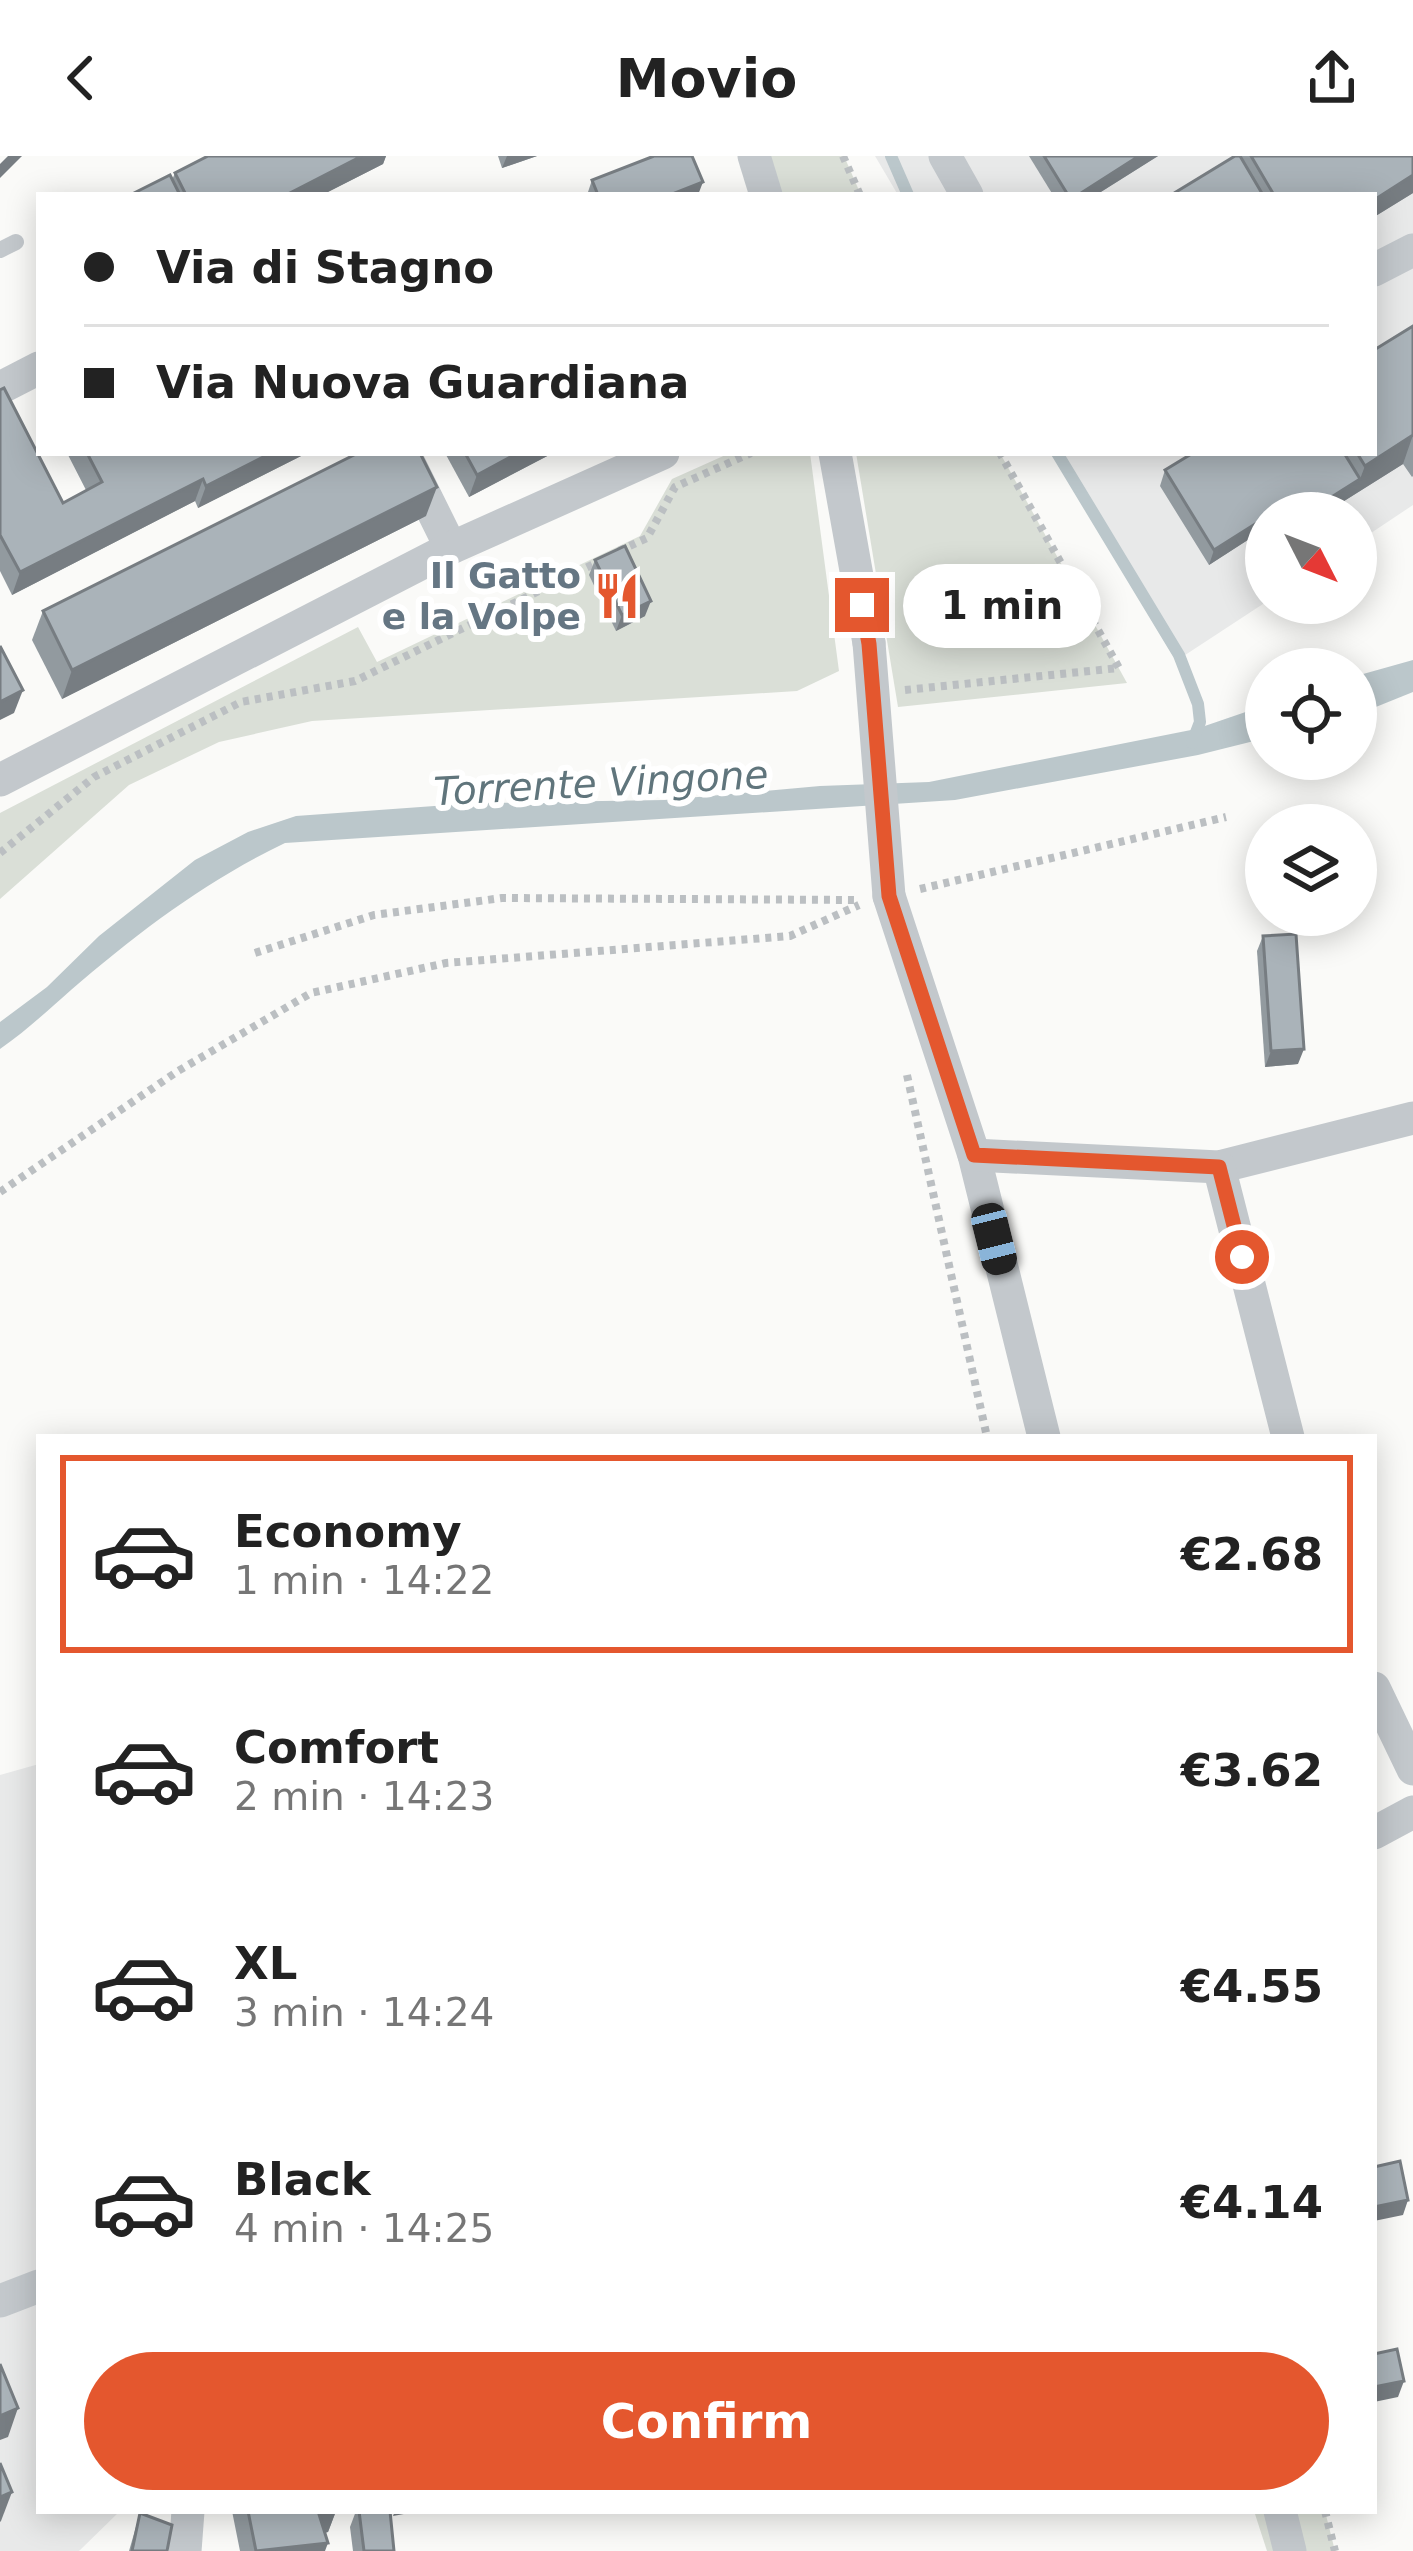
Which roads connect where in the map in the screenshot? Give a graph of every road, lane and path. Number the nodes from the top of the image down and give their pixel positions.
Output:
1 (754, 156) edge
2 (843, 156) edge
3 (945, 156) edge
4 (765, 192) edge
5 (859, 192) edge
6 (965, 192) edge
7 (1413, 250) edge
8 (1377, 268) edge
9 (36, 370) edge
10 (0, 388) edge
11 (406, 456) edge
12 (656, 456) edge
13 (744, 456) edge
14 (836, 456) edge
15 (1002, 456) edge
16 (452, 548) junction
17 (872, 694) junction
18 (0, 780) edge
19 (1226, 817) dead end
20 (0, 853) edge
21 (879, 898) junction
22 (255, 953) dead end
23 (905, 1064) dead end
24 (1413, 1118) edge
25 (974, 1155) junction
26 (1219, 1167) junction
27 (0, 1192) edge
28 (986, 1434) edge
29 (1043, 1434) edge
30 (1287, 1434) edge
31 (1377, 1694) edge
32 (1413, 1769) edge
33 (1413, 1812) edge
34 (1377, 1831) edge
35 (36, 2286) edge
36 (0, 2301) edge
37 (188, 2514) edge
38 (1281, 2514) edge
39 (1326, 2514) edge
40 (185, 2551) edge
41 (1289, 2551) edge
42 (1335, 2551) edge

1 - 4 street
2 - 5 path
3 - 6 street
7 - 8 street
9 - 10 street
11 - 16 street
12 - 16 street
13 - 20 path
14 - 17 street, bridge
15 - 17 path
16 - 18 street
17 - 21 street, bridge
19 - 21 path
21 - 22 path
21 - 25 street
21 - 27 path
23 - 28 path
24 - 26 street
25 - 26 street
25 - 29 street
26 - 30 street
31 - 32 street
33 - 34 street
35 - 36 street
37 - 40 street
38 - 41 street
39 - 42 path

